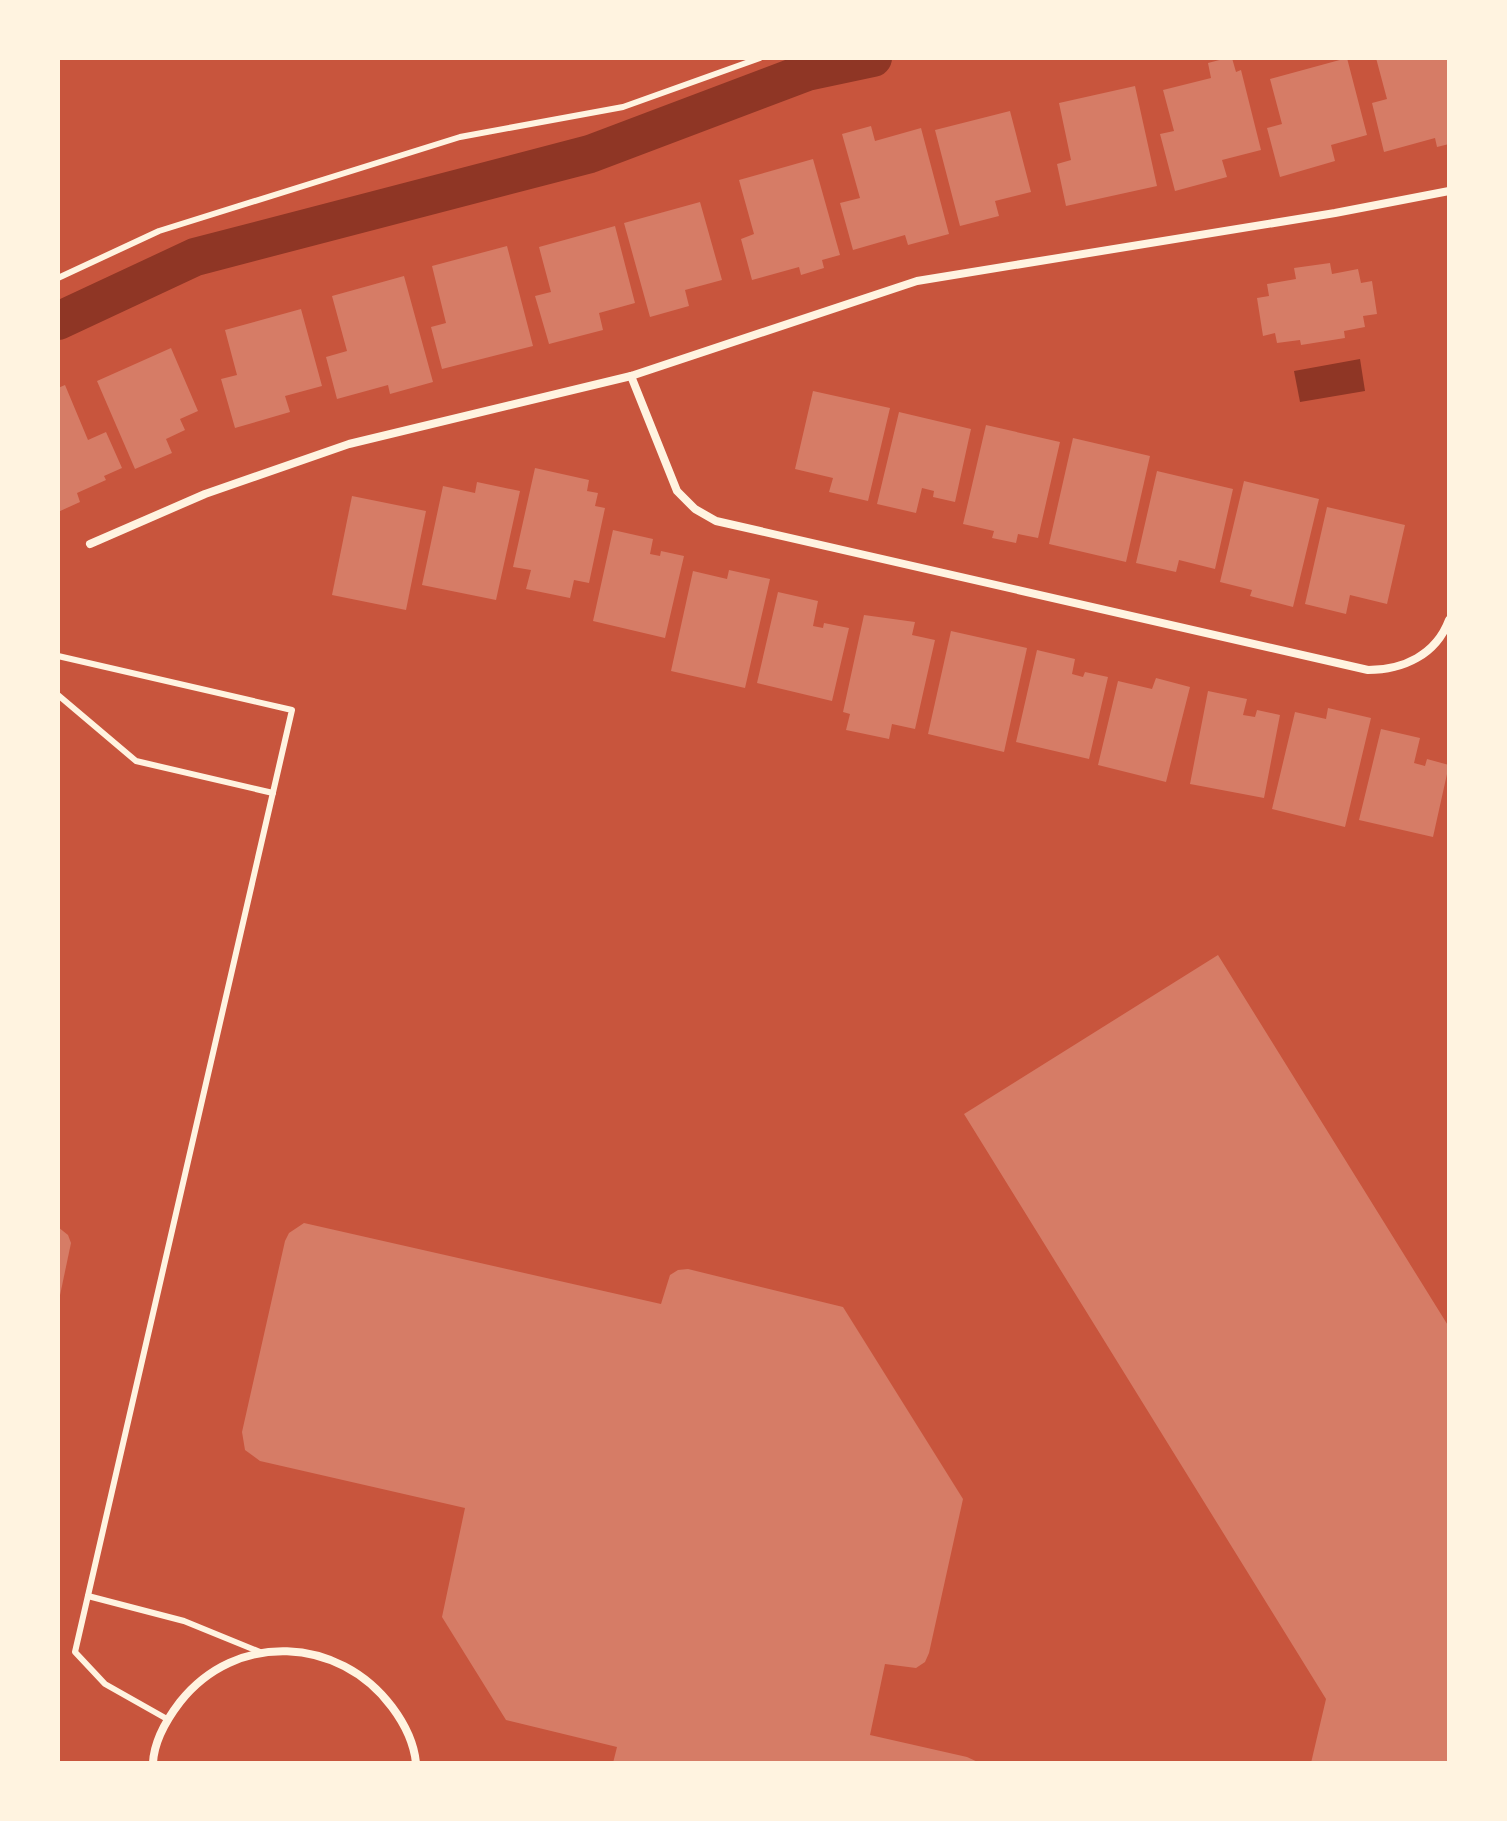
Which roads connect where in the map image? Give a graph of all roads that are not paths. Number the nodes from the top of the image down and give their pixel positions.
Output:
1 (760, 58) edge
2 (1449, 191) edge
3 (58, 278) edge
4 (631, 376) junction
5 (90, 544) dead end
6 (1449, 620) edge
7 (58, 656) edge
8 (58, 695) edge
9 (273, 793) junction
10 (88, 1596) junction
11 (260, 1652) junction
12 (167, 1719) junction
13 (153, 1763) edge
14 (416, 1763) edge

1 - 3 lane
2 - 4 street
4 - 5 street
4 - 6 street
7 - 9 lane
8 - 9 lane
9 - 10 lane
10 - 11 lane
10 - 12 lane
11 - 12 street
11 - 14 street
12 - 13 street

